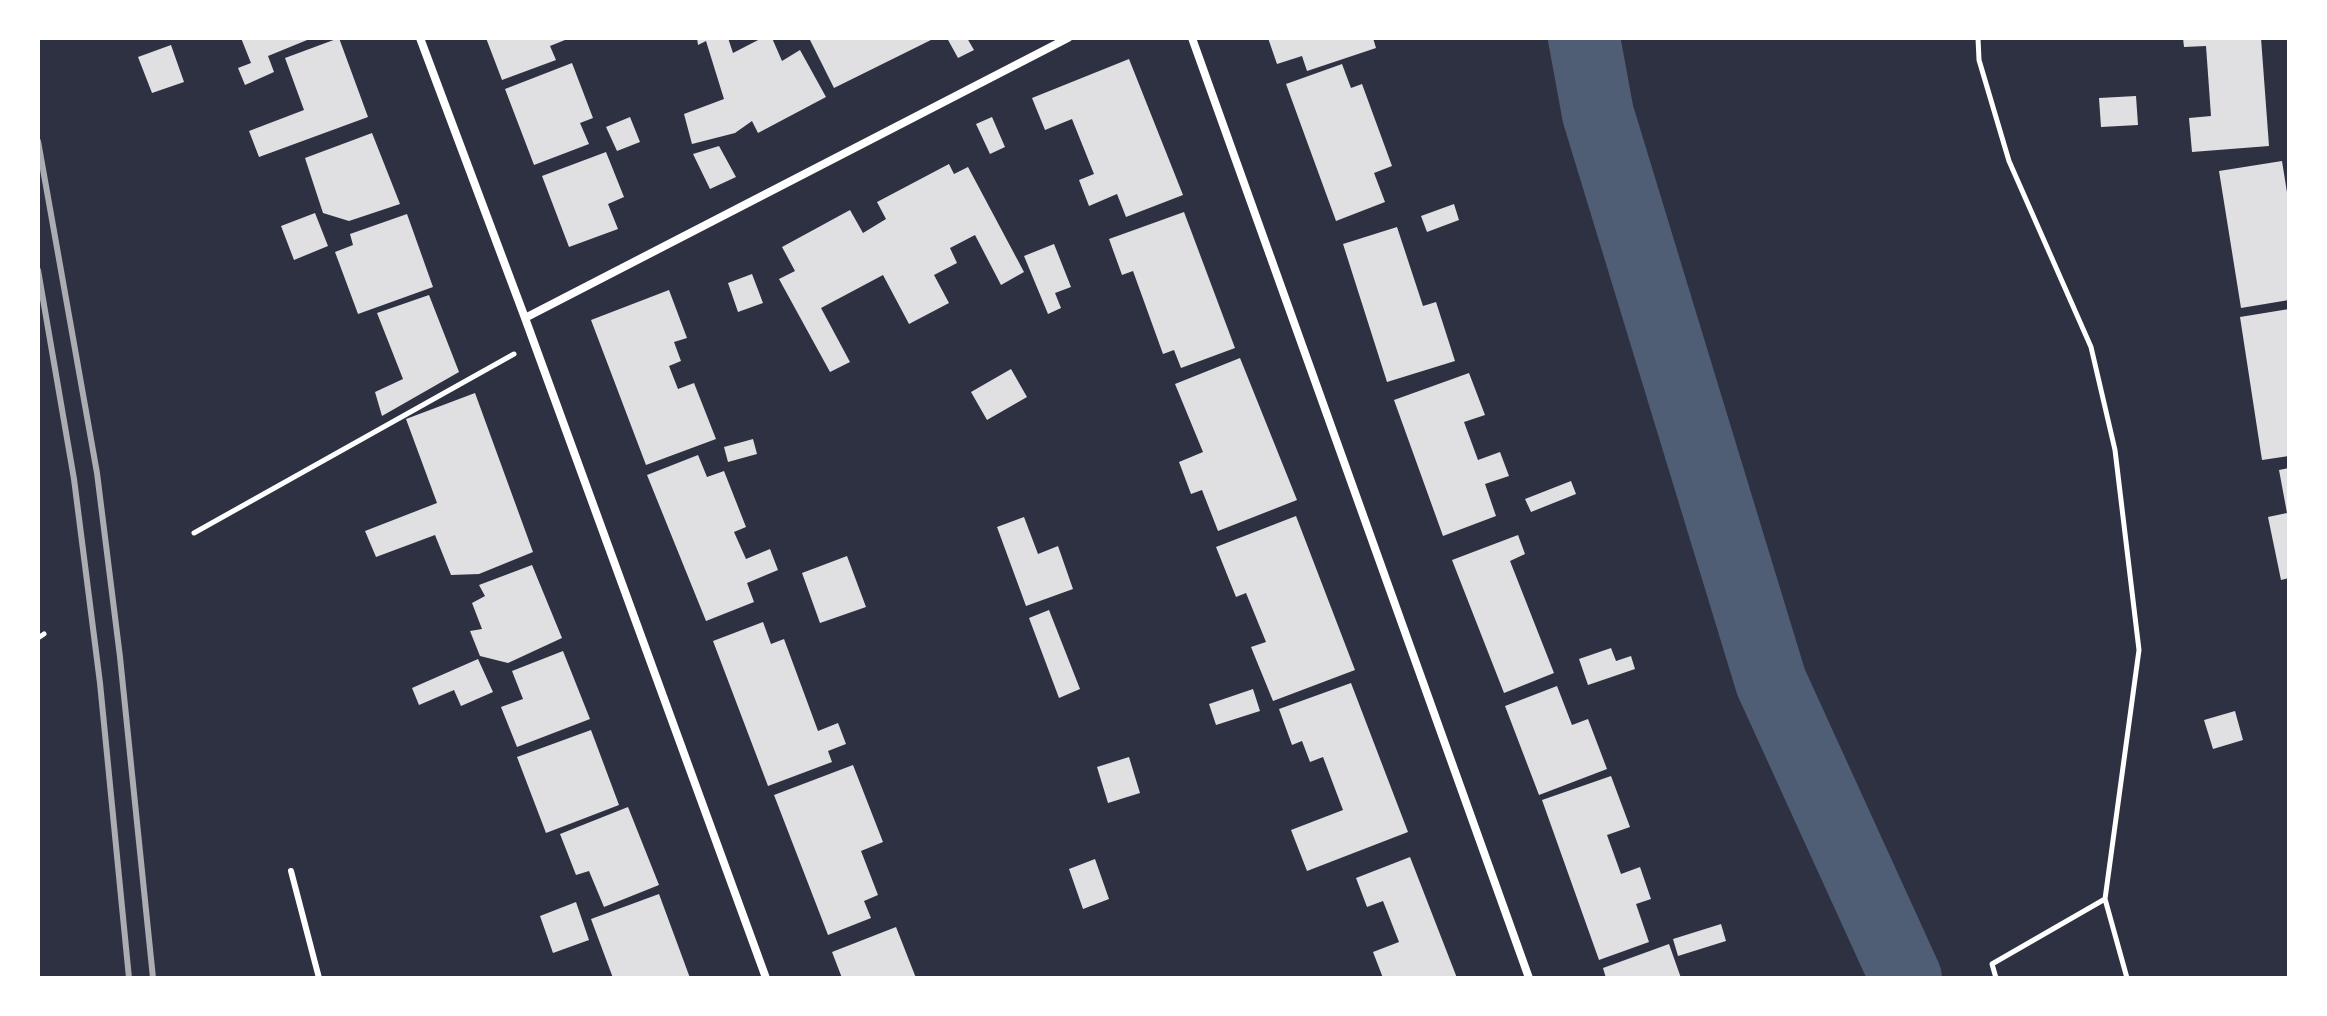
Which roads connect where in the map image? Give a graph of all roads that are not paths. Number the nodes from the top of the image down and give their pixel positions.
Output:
1 (420, 38) edge
2 (1068, 38) edge
3 (1192, 38) edge
4 (525, 318) junction
5 (291, 871) dead end
6 (319, 978) edge
7 (766, 978) edge
8 (1529, 978) edge

1 - 4 street
2 - 4 street
3 - 8 street
4 - 7 street
5 - 6 lane

